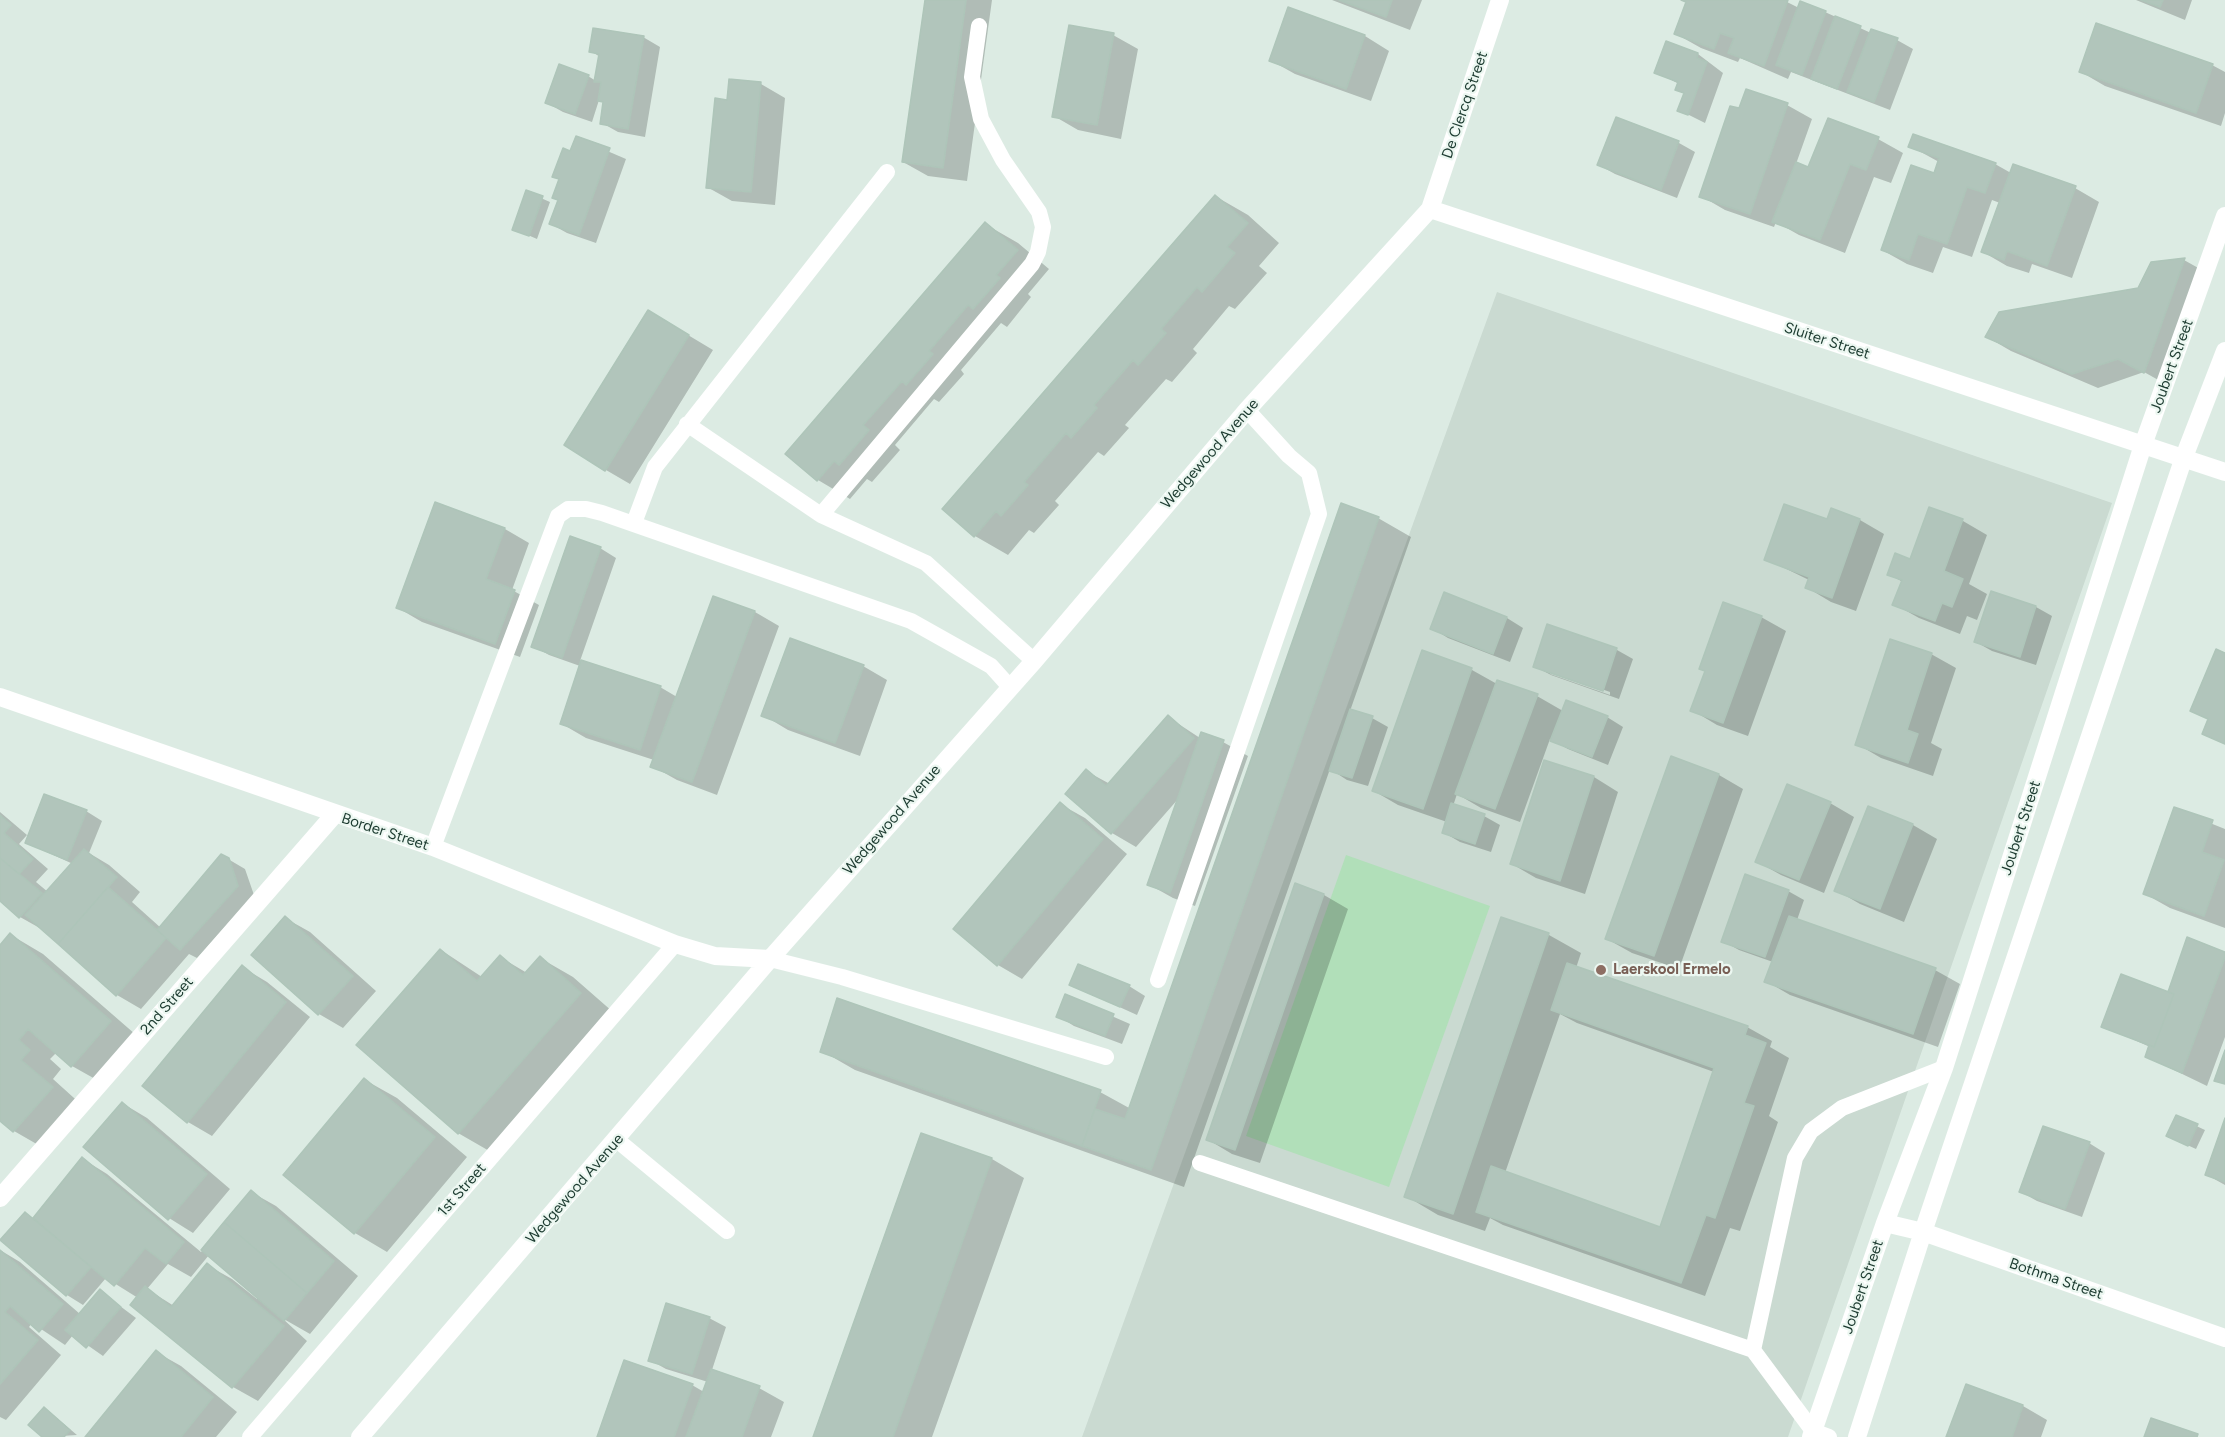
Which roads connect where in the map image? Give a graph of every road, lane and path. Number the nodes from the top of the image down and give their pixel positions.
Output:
1 (1500, 0) edge
2 (979, 26) dead end
3 (888, 172) dead end
4 (1430, 209) junction
5 (2225, 216) edge
6 (2225, 351) edge
7 (1247, 410) junction
8 (687, 424) junction
9 (2143, 445) junction
10 (2184, 457) junction
11 (2225, 472) edge
12 (821, 515) junction
13 (634, 524) junction
14 (1034, 661) junction
15 (1010, 686) junction
16 (0, 697) edge
17 (334, 815) junction
18 (433, 847) junction
19 (675, 944) junction
20 (770, 959) junction
21 (1158, 980) dead end
22 (1106, 1057) dead end
23 (1944, 1068) junction
24 (617, 1140) junction
25 (1200, 1163) dead end
26 (0, 1197) edge
27 (1886, 1223) junction
28 (728, 1231) dead end
29 (1923, 1232) junction
30 (2225, 1338) edge
31 (1753, 1350) junction
32 (1818, 1435) edge
33 (250, 1437) edge
34 (360, 1437) edge
35 (1857, 1437) edge

1 - 4 street, De Clercq Street
2 - 12 lane
3 - 8 lane
4 - 7 street, Wedgewood Avenue
4 - 9 street, Sluiter Street
5 - 9 street, Joubert Street
6 - 10 street
7 - 14 street, Wedgewood Avenue
7 - 21 lane
8 - 12 lane
8 - 13 lane
9 - 10 street, Sluiter Street
9 - 23 street, Joubert Street
10 - 11 street, Sluiter Street
10 - 29 street
12 - 14 lane
13 - 15 lane
13 - 18 lane
14 - 15 street, Wedgewood Avenue
15 - 20 street, Wedgewood Avenue
16 - 17 street, Border Street
17 - 18 street, Border Street
17 - 26 street, 2nd Street
18 - 19 street, Border Street
19 - 20 street, Border Street
19 - 33 lane, 1st Street
20 - 22 lane
20 - 24 street, Wedgewood Avenue
23 - 27 street, Joubert Street
23 - 31 lane
24 - 28 lane
24 - 34 street, Wedgewood Avenue
25 - 31 lane
27 - 29 street, Bothma Street
27 - 32 street, Joubert Street
29 - 30 street, Bothma Street
29 - 35 street
31 - 32 lane

